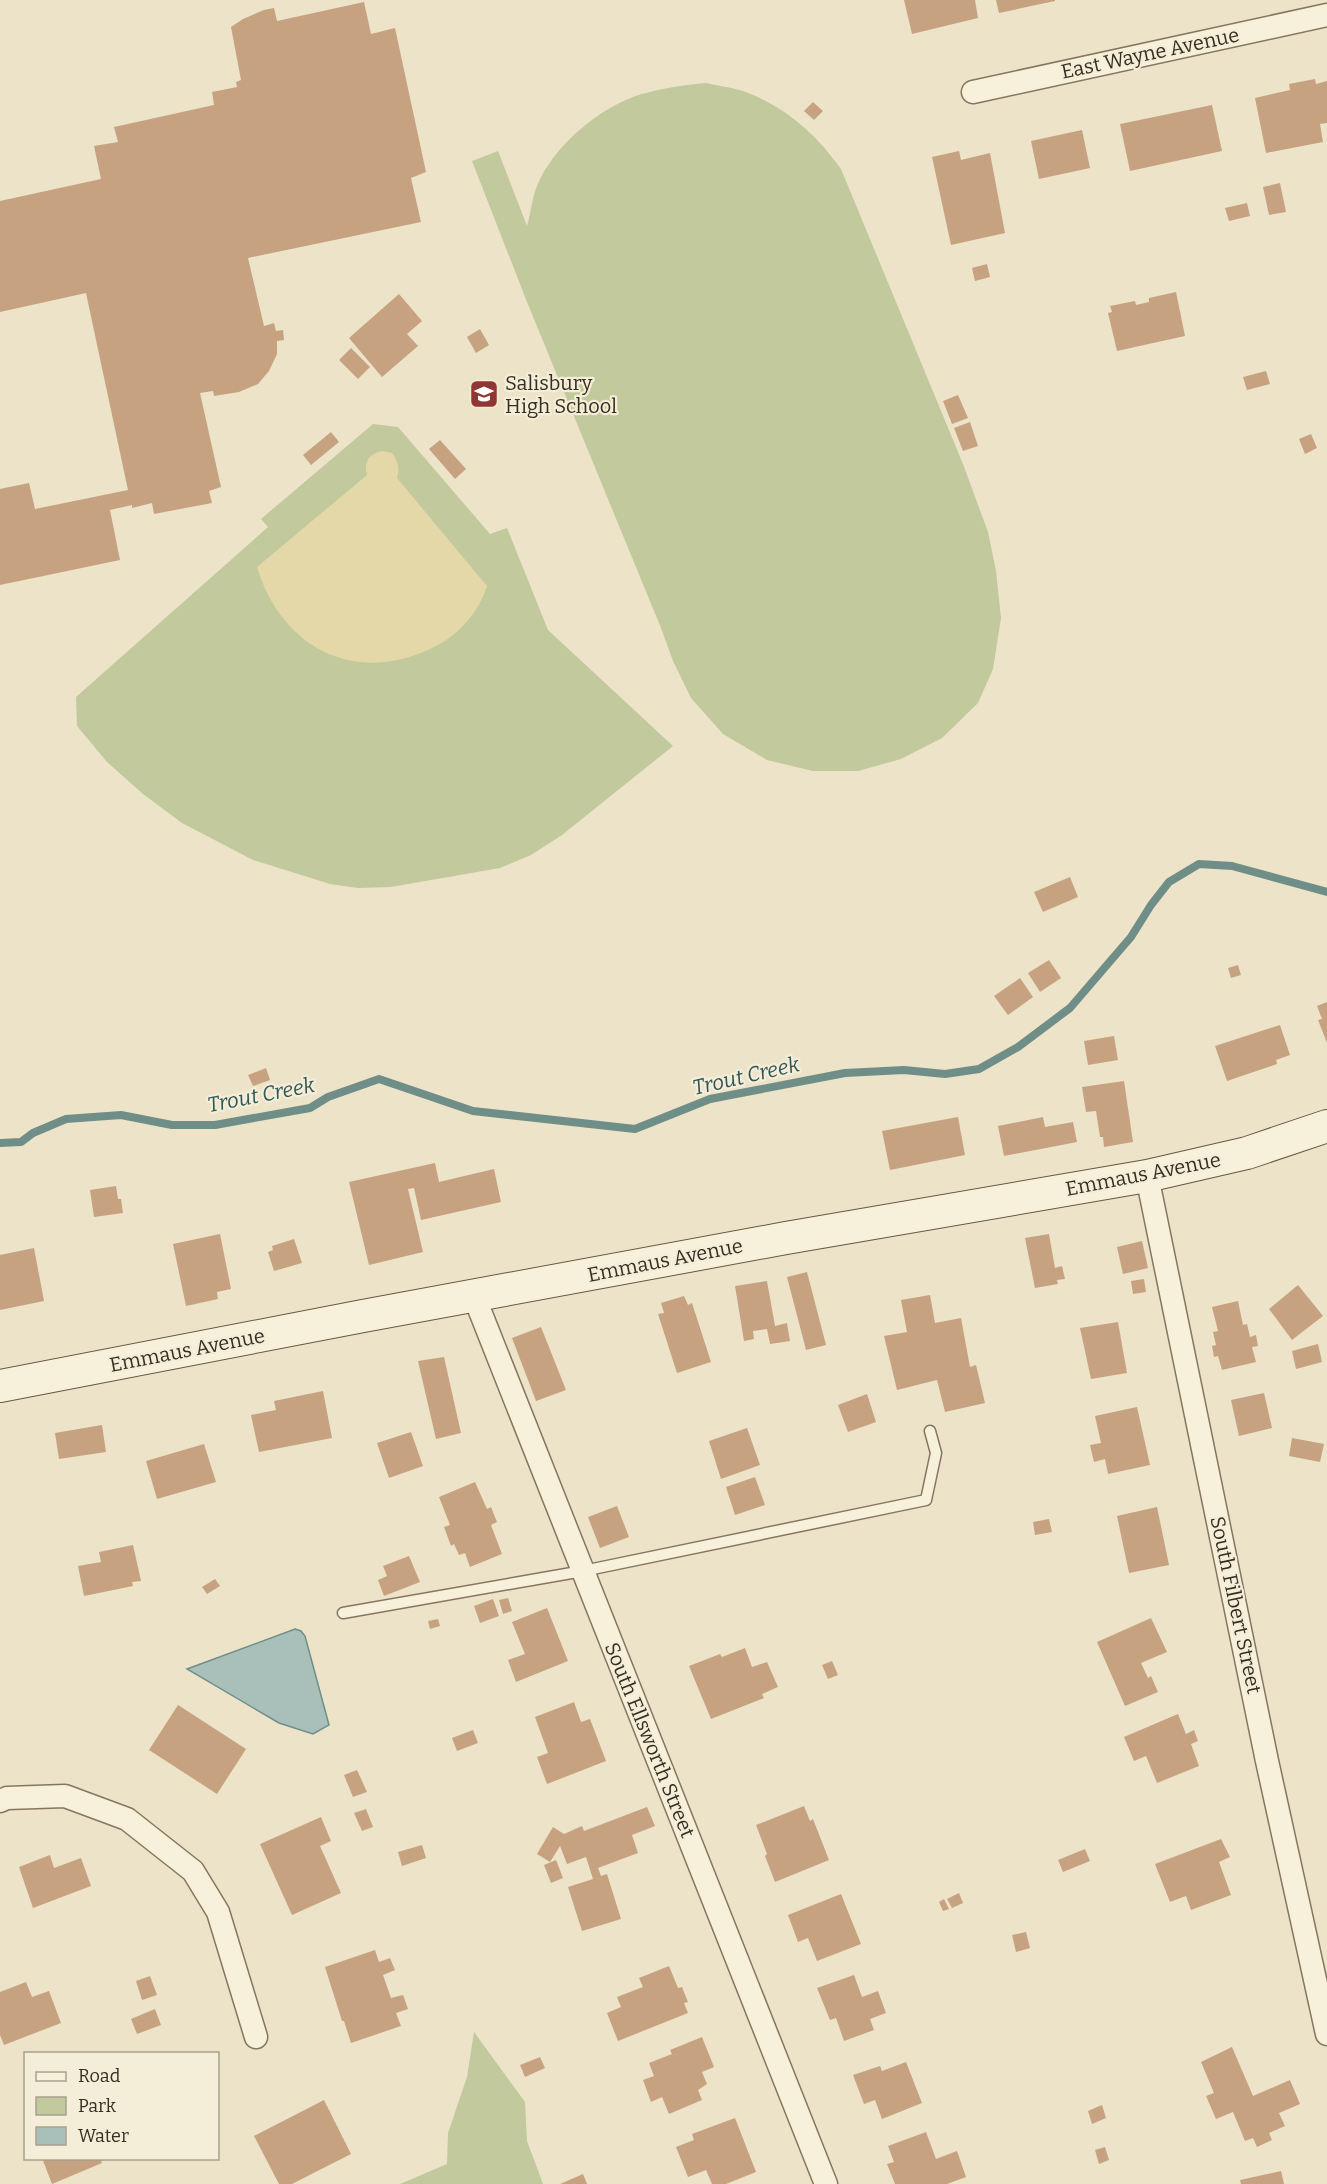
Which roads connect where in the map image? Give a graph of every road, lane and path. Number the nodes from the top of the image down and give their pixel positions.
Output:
1 (1327, 15) edge
2 (973, 92) dead end
3 (1327, 1126) edge
4 (1147, 1176) junction
5 (474, 1296) junction
6 (0, 1386) edge
7 (930, 1431) dead end
8 (583, 1571) junction
9 (343, 1613) dead end
10 (0, 1801) edge
11 (1327, 2034) edge
12 (255, 2037) dead end
13 (826, 2184) edge

1 - 2 street, East Wayne Avenue
3 - 4 main road, Emmaus Avenue
4 - 5 main road, Emmaus Avenue
4 - 11 street, South Filbert Street
5 - 6 main road, Emmaus Avenue
5 - 8 street, South Ellsworth Street
7 - 8 lane
8 - 9 lane
8 - 13 street, South Ellsworth Street
10 - 12 street

